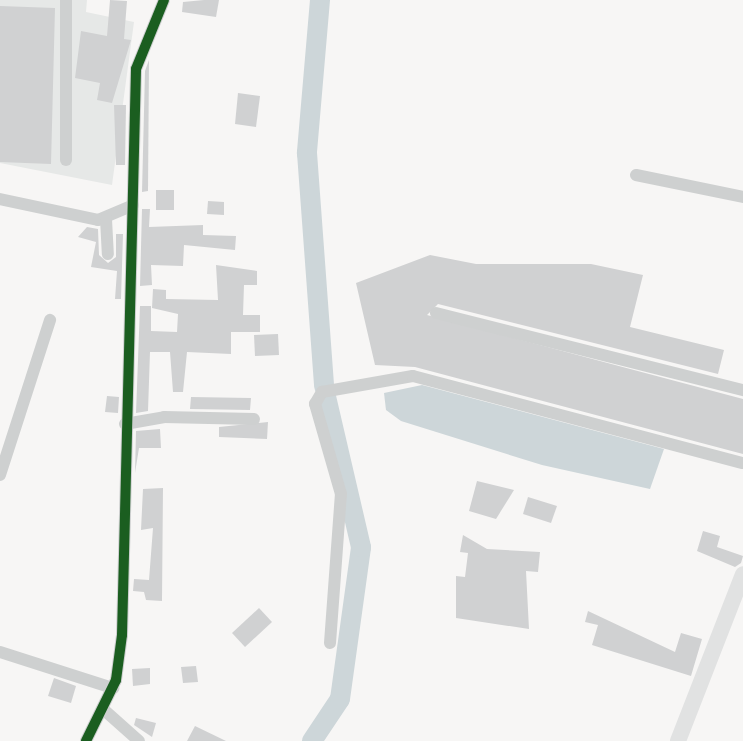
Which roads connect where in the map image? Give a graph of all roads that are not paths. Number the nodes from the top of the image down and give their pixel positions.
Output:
1 (66, 0) edge
2 (164, 0) edge
3 (66, 160) dead end
4 (636, 175) dead end
5 (743, 197) edge
6 (0, 199) edge
7 (133, 205) junction
8 (106, 219) junction
9 (108, 254) dead end
10 (436, 313) dead end
11 (50, 320) dead end
12 (743, 390) edge
13 (254, 419) dead end
14 (0, 423) edge
15 (125, 424) junction
16 (15, 428) junction
17 (743, 463) edge
18 (0, 475) edge
19 (743, 574) edge
20 (330, 643) dead end
21 (0, 652) edge
22 (113, 688) junction
23 (103, 709) junction
24 (86, 741) edge
25 (139, 741) edge
26 (678, 741) edge

1 - 3 street
2 - 7 street
4 - 5 street
6 - 8 street
7 - 8 street
7 - 15 street
8 - 9 street
10 - 12 street
11 - 16 street
13 - 15 street
14 - 16 street
15 - 22 street
16 - 18 street
17 - 20 street
19 - 26 main road
21 - 22 street
22 - 23 street
23 - 24 street
23 - 25 street

